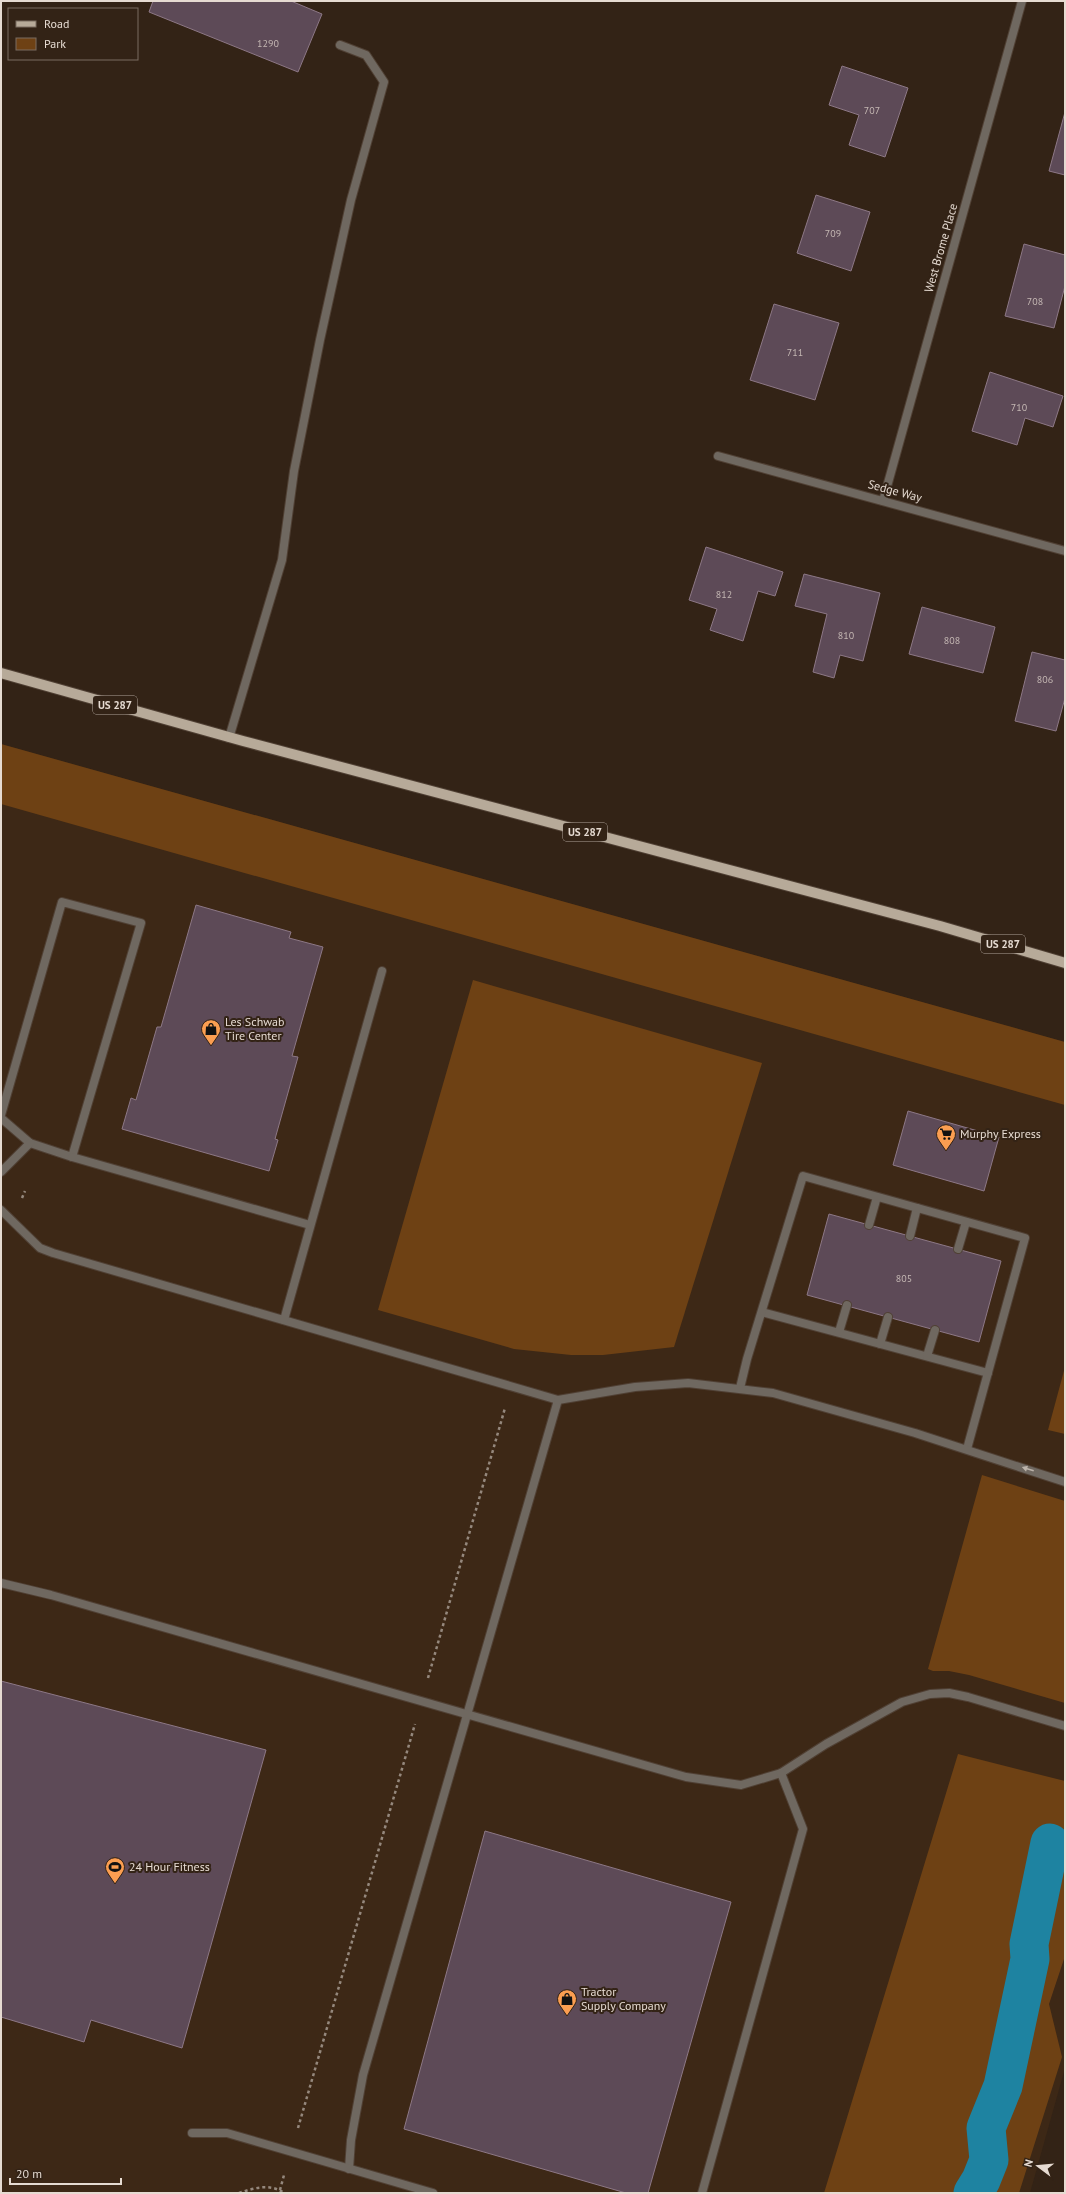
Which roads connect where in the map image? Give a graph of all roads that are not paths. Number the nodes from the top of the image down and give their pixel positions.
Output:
1 (1022, 1) edge
2 (340, 45) dead end
3 (718, 456) dead end
4 (883, 500) junction
5 (1065, 551) edge
6 (1, 673) edge
7 (229, 738) junction
8 (1065, 963) edge
9 (382, 971) dead end
10 (1, 1115) edge
11 (1, 1118) edge
12 (30, 1144) junction
13 (72, 1157) junction
14 (1, 1172) edge
15 (877, 1197) junction
16 (917, 1208) junction
17 (1, 1210) edge
18 (966, 1222) junction
19 (310, 1225) junction
20 (869, 1225) dead end
21 (910, 1236) dead end
22 (958, 1250) dead end
23 (847, 1305) dead end
24 (762, 1312) junction
25 (888, 1317) dead end
26 (284, 1320) junction
27 (935, 1330) dead end
28 (838, 1332) junction
29 (880, 1344) junction
30 (927, 1356) junction
31 (988, 1373) junction
32 (740, 1388) junction
33 (558, 1400) junction
34 (967, 1449) junction
35 (1065, 1482) edge
36 (1, 1583) edge
37 (467, 1713) junction
38 (1065, 1726) edge
39 (782, 1773) junction
40 (192, 2133) dead end
41 (349, 2169) junction
42 (433, 2193) edge
43 (702, 2193) edge

1 - 4 street, West Brome Place
2 - 7 street
3 - 4 street, Sedge Way
4 - 5 street, Sedge Way
6 - 7 main road, US 287
7 - 8 main road, US 287
9 - 19 street
10 - 13 street
11 - 12 street
12 - 13 street
12 - 14 street
13 - 19 street
15 - 16 street
15 - 20 street
15 - 24 street
16 - 18 street
16 - 21 street
17 - 26 street
18 - 22 street
18 - 31 street
19 - 26 street
23 - 28 street
24 - 28 street
24 - 32 street
25 - 29 street
26 - 33 street
27 - 30 street
28 - 29 street
29 - 30 street
30 - 31 street
31 - 34 street
32 - 33 street
32 - 34 street
33 - 37 street
35 -> 34 street
36 - 37 street
37 - 39 street
37 - 41 street
38 - 39 street
39 - 43 street
40 - 41 street
41 - 42 street

